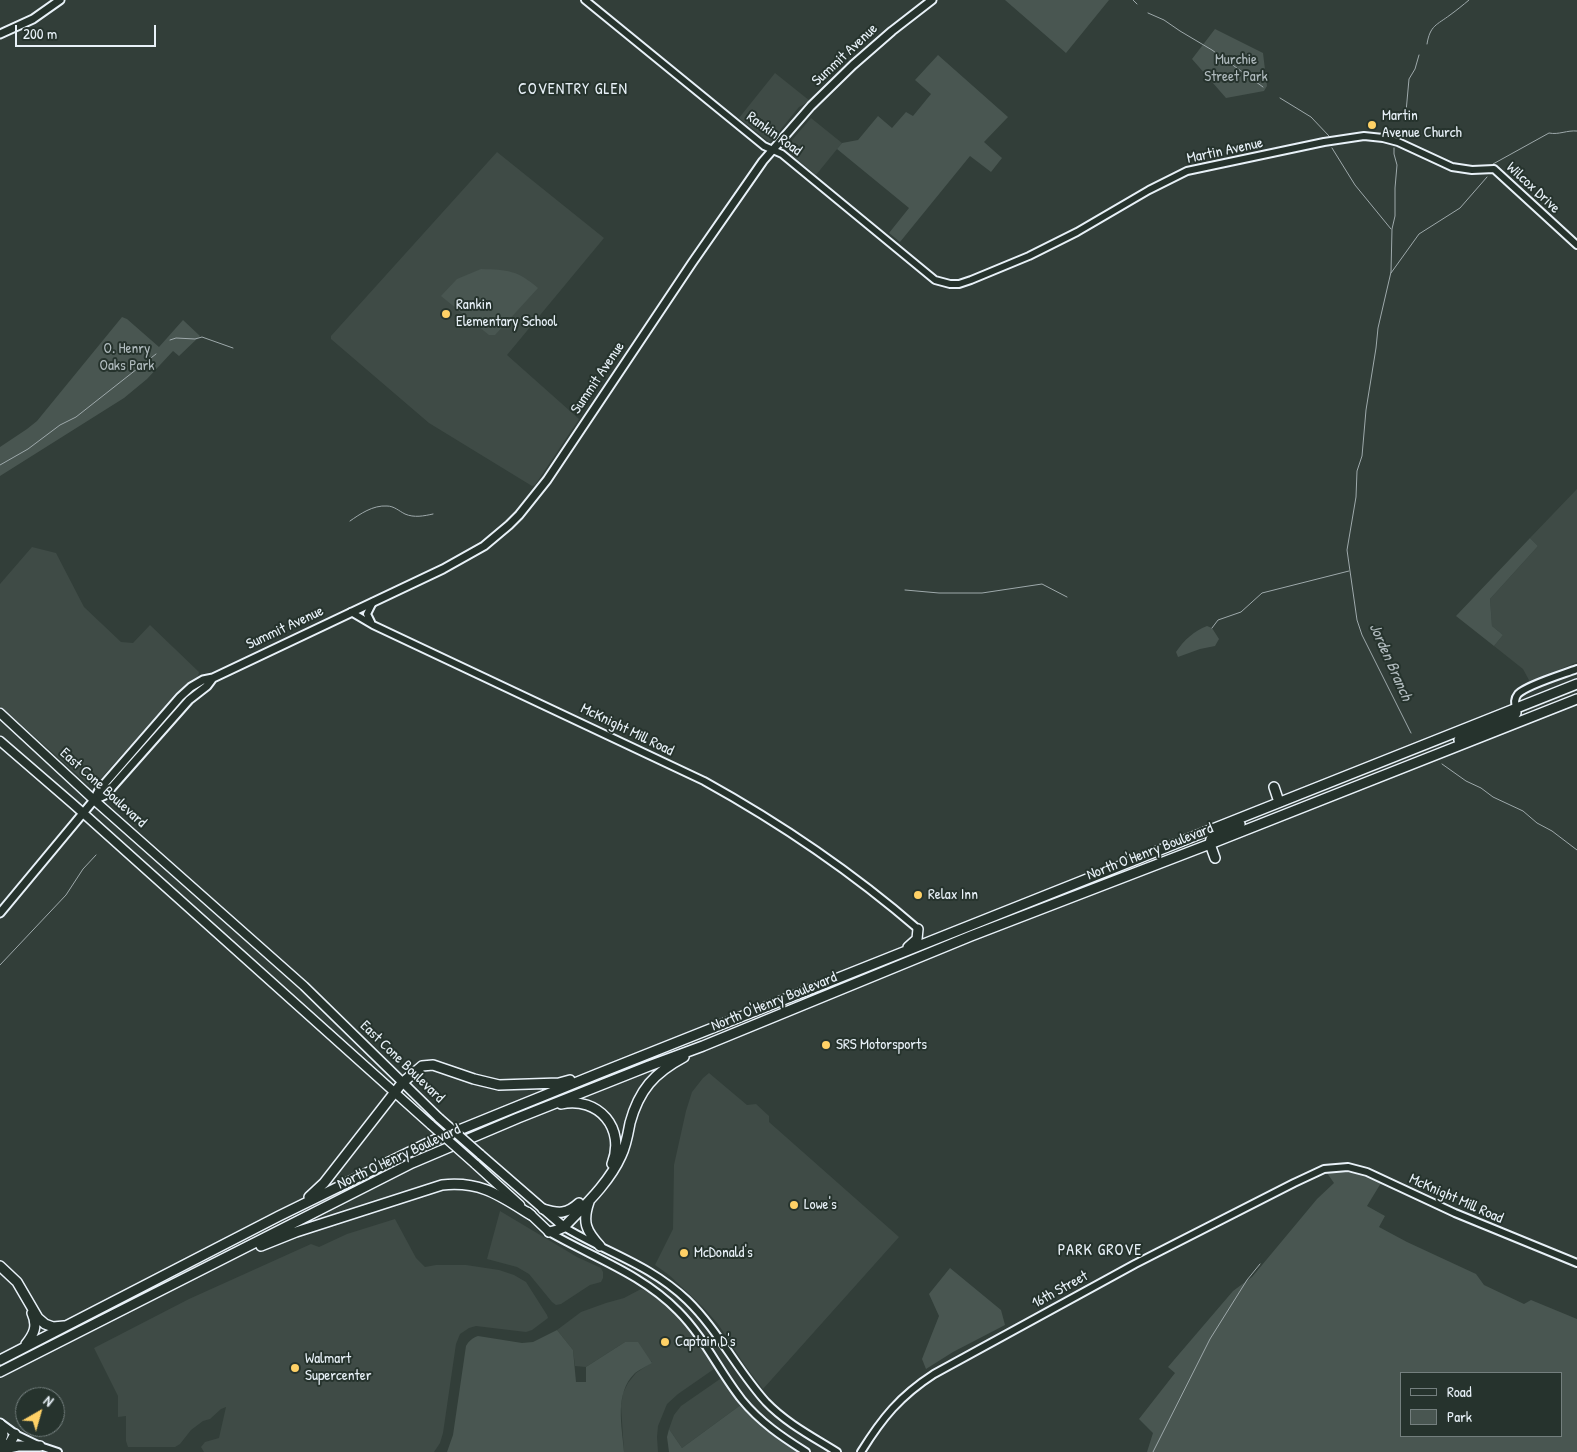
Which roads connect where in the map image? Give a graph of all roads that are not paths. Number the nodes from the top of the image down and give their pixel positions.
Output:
1 (60, 0) edge
2 (586, 0) edge
3 (932, 0) edge
4 (0, 34) edge
5 (772, 150) junction
6 (1494, 169) joint
7 (1577, 245) edge
8 (950, 284) joint
9 (374, 601) junction
10 (352, 612) junction
11 (373, 625) junction
12 (1577, 669) edge
13 (1577, 684) edge
14 (1577, 699) edge
15 (1516, 709) junction
16 (0, 713) edge
17 (0, 741) edge
18 (1446, 750) junction
19 (1274, 787) dead end
20 (94, 800) junction
21 (1279, 802) junction
22 (83, 813) junction
23 (1210, 844) junction
24 (1215, 858) dead end
25 (0, 913) edge
26 (918, 929) junction
27 (936, 939) junction
28 (902, 952) junction
29 (704, 1046) junction
30 (597, 1074) junction
31 (402, 1083) junction
32 (394, 1092) junction
33 (518, 1118) junction
34 (1324, 1169) joint
35 (590, 1198) junction
36 (543, 1210) junction
37 (531, 1215) junction
38 (279, 1216) junction
39 (564, 1227) junction
40 (549, 1232) junction
41 (600, 1246) junction
42 (1577, 1263) edge
43 (0, 1266) edge
44 (209, 1266) junction
45 (26, 1297) junction
46 (66, 1325) junction
47 (22, 1349) junction
48 (0, 1360) edge
49 (0, 1372) edge
50 (0, 1424) edge
51 (15, 1434) junction
52 (21, 1437) edge
53 (0, 1443) edge
54 (40, 1446) junction
55 (0, 1449) edge
56 (58, 1452) edge
57 (806, 1452) edge
58 (837, 1452) edge
59 (861, 1452) edge

1 - 4 main road
2 - 5 street, Rankin Road
3 - 5 main road, Summit Avenue
5 - 8 street, Rankin Road
5 - 9 main road, Summit Avenue
6 - 7 street, Wilcox Drive
6 - 8 street, Martin Avenue
9 - 10 main road, Summit Avenue
9 - 11 street
10 - 11 street, McKnight Mill Road
10 - 20 main road, Summit Avenue
11 - 26 street, McKnight Mill Road
12 - 15 street
13 - 15 highway, North O'Henry Boulevard
14 - 18 highway, North O'Henry Boulevard
15 - 18 highway
15 - 21 highway, North O'Henry Boulevard
16 - 20 main road, East Cone Boulevard
17 - 22 main road, East Cone Boulevard
18 - 23 highway, North O'Henry Boulevard
19 - 21 highway
20 - 22 main road, Summit Avenue
20 - 31 main road, East Cone Boulevard
21 - 23 highway
21 - 27 highway, North O'Henry Boulevard
22 - 25 main road, Summit Avenue
22 - 32 main road, East Cone Boulevard
23 - 24 highway
23 - 29 highway, North O'Henry Boulevard
26 - 27 highway
26 - 28 highway
27 - 28 highway, North O'Henry Boulevard
28 - 30 highway, North O'Henry Boulevard
29 - 33 highway, North O'Henry Boulevard
29 - 35 highway
30 - 31 highway
30 - 38 highway, North O'Henry Boulevard
31 - 32 highway
31 - 36 main road, East Cone Boulevard, bridge
32 - 37 main road, East Cone Boulevard, bridge
32 - 38 highway
33 - 36 highway
33 - 44 highway, North O'Henry Boulevard
34 - 42 street, McKnight Mill Road
34 - 59 street, 16th Street
35 - 39 highway
35 - 41 highway
36 - 39 main road, East Cone Boulevard
37 - 40 main road, East Cone Boulevard
37 - 44 highway
38 - 46 highway, North O'Henry Boulevard
39 - 40 highway
39 - 41 street, East Cone Boulevard
40 - 57 street, East Cone Boulevard
41 - 58 street, East Cone Boulevard
43 - 45 highway
44 - 49 highway, North O'Henry Boulevard
45 - 46 highway
45 - 47 highway
46 - 47 highway, North O'Henry Boulevard
47 - 48 highway, North O'Henry Boulevard
50 - 51 main road
50 - 53 highway
51 - 53 highway
51 - 55 highway
52 - 54 street
54 - 55 highway
54 - 56 street

